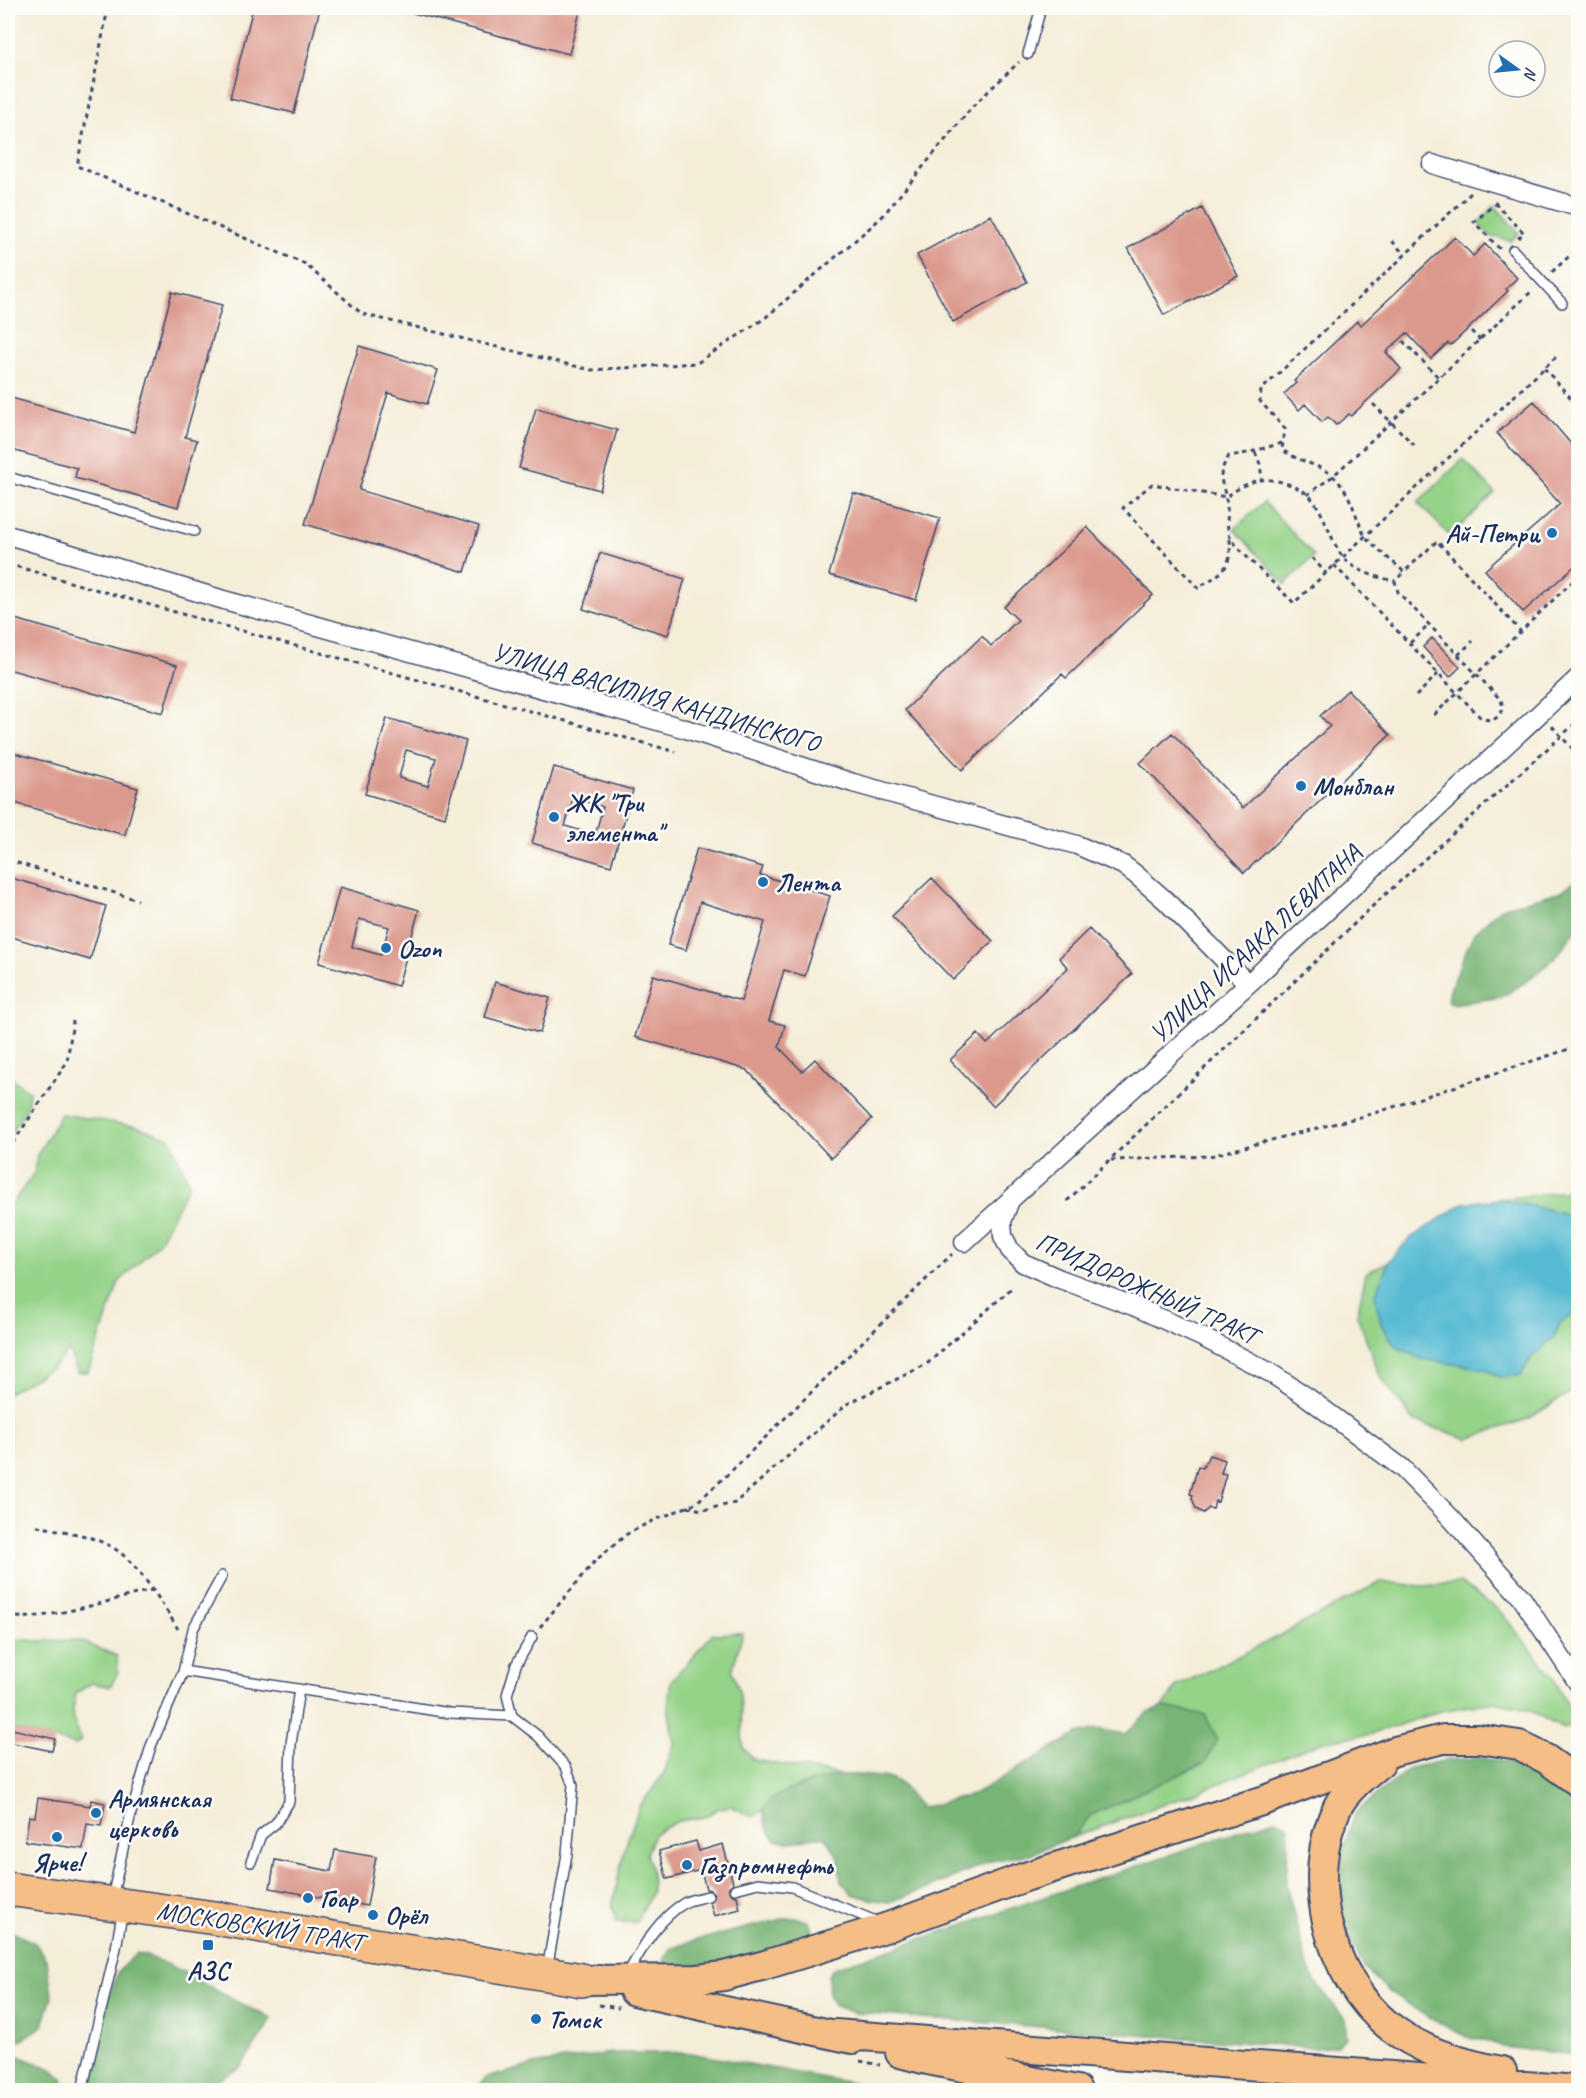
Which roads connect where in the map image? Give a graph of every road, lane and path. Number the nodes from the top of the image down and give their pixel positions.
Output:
1 (108, 8) edge
2 (1041, 8) edge
3 (1028, 54) joint
4 (1432, 164) dead end
5 (1471, 194) dead end
6 (1495, 203) junction
7 (1507, 204) dead end
8 (1578, 207) edge
9 (1392, 241) dead end
10 (1511, 248) joint
11 (1578, 248) edge
12 (1502, 252) dead end
13 (1405, 255) junction
14 (1542, 282) junction
15 (1562, 303) dead end
16 (1471, 331) dead end
17 (1480, 340) junction
18 (1403, 341) dead end
19 (1558, 355) dead end
20 (1544, 368) junction
21 (1439, 378) junction
22 (1373, 404) dead end
23 (1578, 406) edge
24 (1391, 422) junction
25 (1282, 443) junction
26 (1414, 445) dead end
27 (1255, 451) junction
28 (1333, 476) junction
29 (8, 477) edge
30 (1262, 479) junction
31 (1307, 495) junction
32 (1226, 497) junction
33 (194, 531) dead end
34 (8, 535) edge
35 (1365, 536) junction
36 (1230, 538) junction
37 (1343, 557) junction
38 (1312, 558) dead end
39 (8, 564) edge
40 (1334, 565) junction
41 (1404, 572) junction
42 (1326, 573) junction
43 (1578, 576) edge
44 (1395, 581) junction
45 (1429, 625) junction
46 (1521, 632) junction
47 (1473, 641) dead end
48 (1410, 643) junction
49 (1458, 655) junction
50 (1439, 673) junction
51 (1477, 675) junction
52 (1578, 678) edge
53 (1457, 693) junction
54 (1416, 696) dead end
55 (1540, 714) junction
56 (1434, 715) dead end
57 (1578, 721) edge
58 (1562, 736) junction
59 (676, 752) dead end
60 (1578, 755) edge
61 (8, 861) edge
62 (138, 900) dead end
63 (1248, 984) junction
64 (73, 1021) dead end
65 (1578, 1046) edge
66 (9, 1143) edge
67 (8, 1150) edge
68 (1109, 1160) junction
69 (1067, 1201) dead end
70 (1010, 1202) junction
71 (964, 1242) joint
72 (1013, 1287) dead end
73 (686, 1507) junction
74 (37, 1526) dead end
75 (222, 1576) dead end
76 (152, 1590) junction
77 (8, 1616) edge
78 (532, 1636) joint
79 (189, 1646) junction
80 (183, 1672) junction
81 (1578, 1683) edge
82 (299, 1689) junction
83 (512, 1716) junction
84 (1395, 1751) junction
85 (1578, 1782) edge
86 (251, 1862) dead end
87 (8, 1889) edge
88 (735, 1889) dead end
89 (708, 1896) dead end
90 (117, 1903) junction
91 (888, 1927) junction
92 (547, 1974) junction
93 (625, 1979) junction
94 (582, 1980) junction
95 (835, 2034) junction
96 (1578, 2083) edge
97 (1578, 2090) edge
98 (82, 2091) edge
99 (1077, 2091) edge

1 - 3 path
2 - 3 lane
4 - 8 street
5 - 13 path
6 - 7 path
6 - 10 path
6 - 12 path
9 - 13 path
10 - 14 lane
11 - 14 path
13 - 25 path
14 - 15 lane
14 - 17 path
16 - 17 path
17 - 21 path
18 - 21 path
19 - 20 path
20 - 23 path
20 - 35 path
21 - 24 path
22 - 24 path
24 - 26 path
24 - 28 path
25 - 27 path
25 - 28 path
27 - 30 path
27 - 32 path
28 - 31 path
28 - 35 path
29 - 33 lane
30 - 31 path
30 - 32 path
31 - 37 path
32 - 36 path
32 - 36 path
34 - 63 street, УЛИЦА ВАСИЛИЯ КАНДИНСКОГО
35 - 37 path
35 - 41 path
36 - 42 path
37 - 40 path
37 - 44 path
38 - 42 path
39 - 59 path
40 - 42 path
40 - 48 path
41 - 44 path
41 - 46 path
43 - 46 path
44 - 45 path
45 - 48 path
45 - 49 path
46 - 51 path
47 - 49 path
48 - 50 path
49 - 51 path
50 - 53 path
50 - 54 path
51 - 53 path
51 - 53 path
52 - 55 street, УЛИЦА ИСААКА ЛЕВИТАНА
53 - 56 path
55 - 58 path
55 - 63 street, УЛИЦА ИСААКА ЛЕВИТАНА
57 - 58 path
58 - 60 path
58 - 68 path
61 - 62 path
63 - 70 street, УЛИЦА ИСААКА ЛЕВИТАНА
64 - 66 path
65 - 68 path
66 - 67 path
68 - 69 path
70 - 71 street, УЛИЦА ИСААКА ЛЕВИТАНА
70 - 81 street, ПРИДОРОЖНЫЙ ТРАКТ
71 - 73 path
72 - 73 path
73 - 78 path
74 - 76 path
75 - 79 lane
76 - 77 path
76 - 79 path
78 - 83 lane
79 - 80 lane
80 - 82 lane
80 - 90 lane
82 - 83 lane
82 - 86 lane
83 - 92 lane
84 - 85 main road
84 - 91 main road
84 - 96 main road
87 - 90 highway, МОСКОВСКИЙ ТРАКТ
88 - 91 lane
89 - 93 lane
90 - 92 highway, МОСКОВСКИЙ ТРАКТ
90 - 98 lane
91 - 93 main road
92 - 94 highway, МОСКОВСКИЙ ТРАКТ
93 - 94 main road
94 - 95 main road
95 - 97 main road
95 - 99 main road

